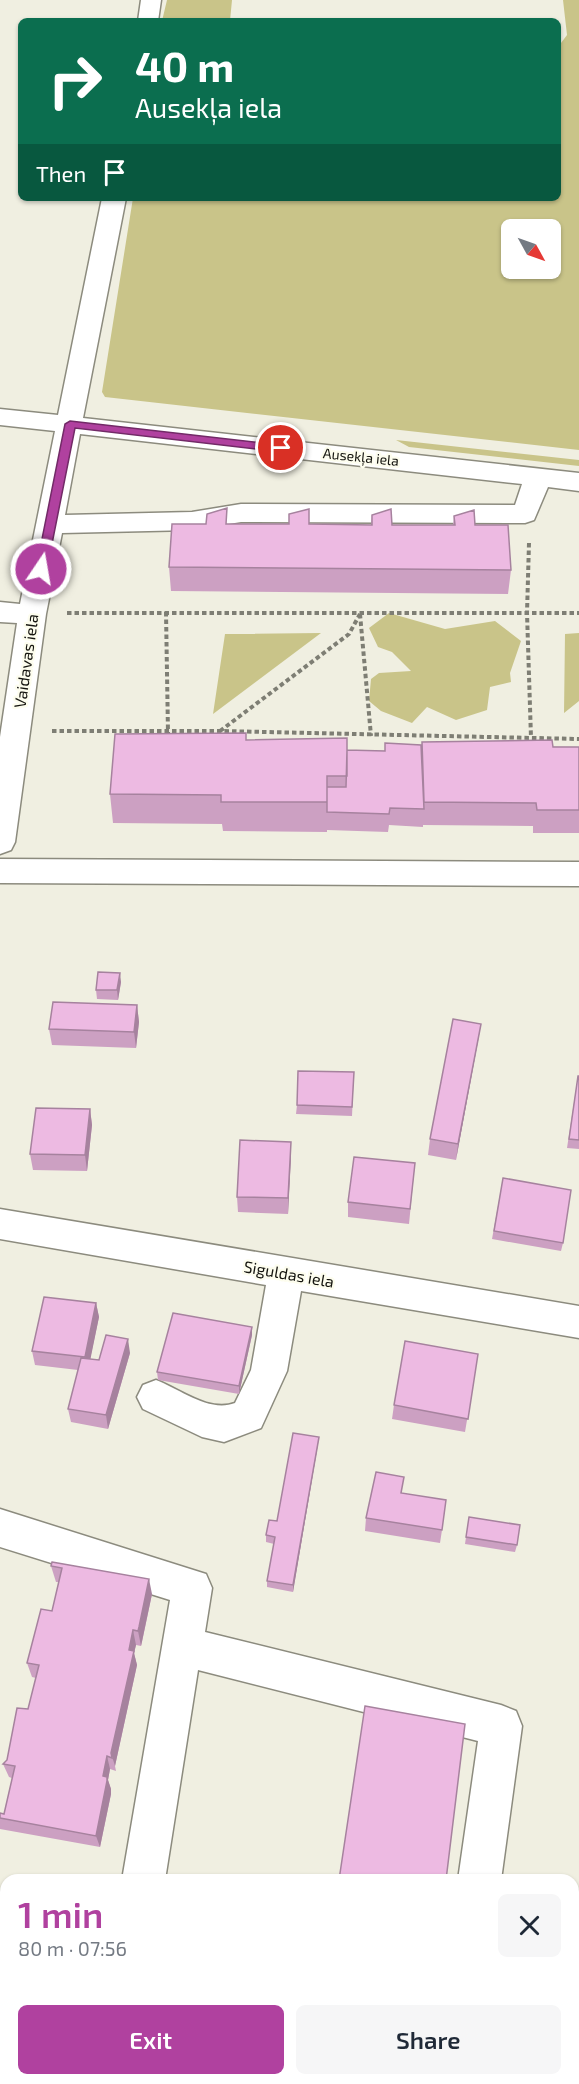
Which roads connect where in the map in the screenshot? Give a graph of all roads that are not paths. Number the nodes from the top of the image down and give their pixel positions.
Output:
1 (151, 0) edge
2 (148, 18) edge
3 (113, 201) edge
4 (0, 417) edge
5 (70, 424) junction
6 (538, 477) junction
7 (579, 482) edge
8 (51, 524) junction
9 (0, 612) edge
10 (32, 614) junction
11 (0, 842) edge
12 (0, 872) edge
13 (579, 874) edge
14 (0, 1224) edge
15 (286, 1274) junction
16 (579, 1322) edge
17 (156, 1397) dead end
18 (0, 1528) edge
19 (182, 1646) junction
20 (144, 1874) edge
21 (480, 1874) edge

1 - 2 street
3 - 5 street, Vaidavas iela
4 - 5 street, Ausekļa iela
5 - 6 street, Ausekļa iela
5 - 8 street, Vaidavas iela
6 - 7 street, Ausekļa iela
6 - 8 street
8 - 10 street, Vaidavas iela
9 - 10 street
10 - 11 street, Vaidavas iela
12 - 13 street
14 - 15 street, Siguldas iela
15 - 16 street, Siguldas iela
15 - 17 street
18 - 19 street
19 - 20 street
19 - 21 street

